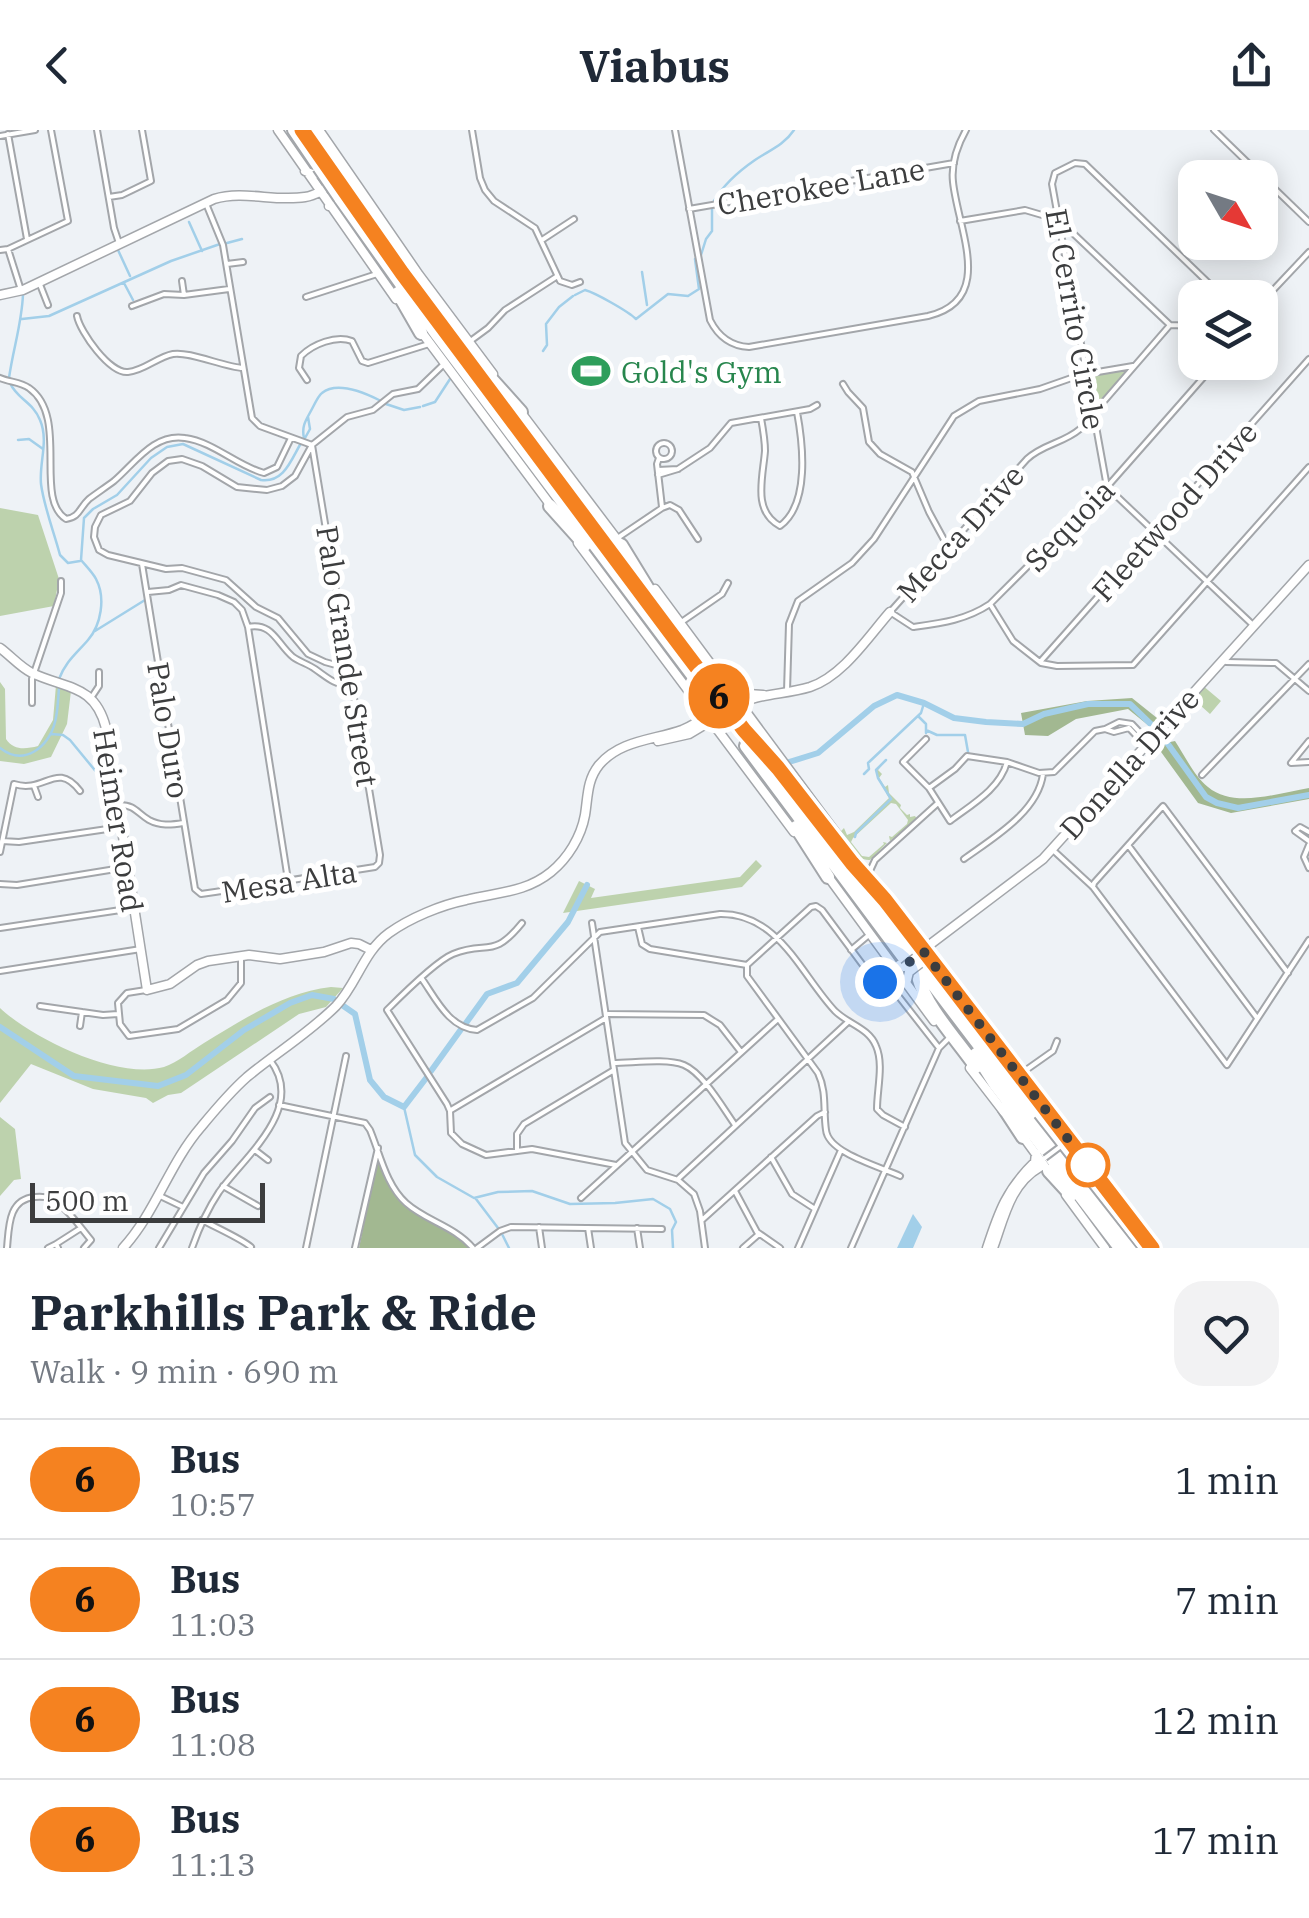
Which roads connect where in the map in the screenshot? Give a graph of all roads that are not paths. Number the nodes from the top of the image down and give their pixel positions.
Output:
1 (34, 130) edge
2 (51, 130) edge
3 (97, 130) edge
4 (142, 130) edge
5 (278, 130) edge
6 (294, 130) edge
7 (302, 130) edge
8 (319, 130) edge
9 (472, 130) edge
10 (675, 130) edge
11 (966, 130) edge
12 (1214, 130) edge
13 (8, 134) junction
14 (0, 136) edge
15 (954, 163) junction
16 (318, 166) junction
17 (346, 170) junction
18 (317, 189) junction
19 (360, 191) junction
20 (304, 195) junction
21 (109, 197) junction
22 (337, 200) junction
23 (205, 203) junction
24 (689, 209) junction
25 (574, 220) dead end
26 (960, 220) junction
27 (1059, 220) junction
28 (1309, 222) edge
29 (27, 239) junction
30 (542, 240) junction
31 (120, 244) junction
32 (8, 249) junction
33 (0, 250) edge
34 (1309, 252) edge
35 (243, 262) dead end
36 (227, 264) junction
37 (402, 273) junction
38 (377, 274) junction
39 (556, 277) junction
40 (182, 280) dead end
41 (1205, 280) edge
42 (39, 282) junction
43 (580, 282) dead end
44 (1278, 285) edge
45 (230, 288) junction
46 (21, 290) junction
47 (0, 295) edge
48 (184, 295) junction
49 (306, 297) dead end
50 (48, 305) dead end
51 (132, 306) dead end
52 (76, 316) dead end
53 (1170, 325) junction
54 (1178, 325) edge
55 (426, 338) junction
56 (469, 342) junction
57 (1309, 359) edge
58 (444, 363) junction
59 (1136, 366) junction
60 (243, 368) junction
61 (1086, 374) junction
62 (0, 378) edge
63 (306, 380) dead end
64 (1201, 380) edge
65 (843, 384) dead end
66 (817, 406) dead end
67 (521, 412) junction
68 (797, 412) junction
69 (1092, 414) junction
70 (761, 418) junction
71 (291, 438) junction
72 (312, 445) junction
73 (659, 458) dead end
74 (1309, 467) edge
75 (658, 472) junction
76 (914, 480) junction
77 (1107, 487) junction
78 (550, 506) junction
79 (662, 508) junction
80 (1154, 533) junction
81 (698, 539) dead end
82 (619, 542) junction
83 (948, 547) junction
84 (142, 564) junction
85 (1309, 565) edge
86 (62, 581) dead end
87 (1208, 581) junction
88 (728, 583) dead end
89 (146, 592) junction
90 (248, 599) junction
91 (990, 604) junction
92 (242, 610) junction
93 (890, 612) junction
94 (680, 623) junction
95 (1254, 626) junction
96 (248, 627) junction
97 (670, 646) junction
98 (0, 648) edge
99 (689, 656) junction
100 (1222, 660) junction
101 (1040, 662) junction
102 (1309, 664) edge
103 (350, 669) junction
104 (98, 672) dead end
105 (34, 674) junction
106 (1296, 680) junction
107 (352, 690) junction
108 (787, 691) junction
109 (1309, 691) edge
110 (708, 694) junction
111 (763, 695) junction
112 (91, 698) junction
113 (749, 699) junction
114 (736, 701) junction
115 (32, 703) dead end
116 (710, 718) junction
117 (739, 725) junction
118 (698, 726) junction
119 (926, 739) dead end
120 (1148, 742) junction
121 (1309, 742) edge
122 (1007, 762) junction
123 (1309, 762) edge
124 (1043, 774) junction
125 (1202, 775) dead end
126 (34, 786) junction
127 (929, 788) junction
128 (80, 791) dead end
129 (38, 798) dead end
130 (940, 804) junction
131 (118, 806) junction
132 (184, 824) junction
133 (121, 827) junction
134 (1309, 832) edge
135 (1, 841) edge
136 (1309, 843) edge
137 (1128, 846) junction
138 (1052, 850) junction
139 (0, 852) edge
140 (964, 858) dead end
141 (856, 860) junction
142 (875, 860) junction
143 (377, 866) joint
144 (128, 867) junction
145 (1309, 868) edge
146 (828, 877) joint
147 (869, 877) junction
148 (288, 880) junction
149 (0, 884) edge
150 (1094, 887) junction
151 (200, 894) joint
152 (885, 900) junction
153 (134, 908) junction
154 (522, 923) dead end
155 (592, 923) dead end
156 (638, 926) junction
157 (0, 928) edge
158 (870, 934) junction
159 (594, 937) junction
160 (778, 937) junction
161 (900, 938) junction
162 (1309, 940) edge
163 (140, 948) junction
164 (372, 950) junction
165 (851, 950) junction
166 (920, 952) junction
167 (241, 956) junction
168 (747, 965) junction
169 (933, 966) junction
170 (900, 967) junction
171 (0, 971) edge
172 (1288, 973) junction
173 (422, 978) junction
174 (883, 979) junction
175 (912, 981) junction
176 (147, 990) junction
177 (40, 1006) dead end
178 (79, 1009) junction
179 (118, 1014) junction
180 (606, 1016) junction
181 (1258, 1018) junction
182 (778, 1019) junction
183 (848, 1022) junction
184 (80, 1026) dead end
185 (161, 1032) junction
186 (127, 1035) junction
187 (948, 1038) junction
188 (163, 1039) dead end
189 (1057, 1040) dead end
190 (123, 1042) dead end
191 (939, 1048) junction
192 (741, 1052) junction
193 (346, 1056) dead end
194 (808, 1058) junction
195 (270, 1060) junction
196 (612, 1063) junction
197 (614, 1070) junction
198 (1019, 1076) junction
199 (705, 1084) junction
200 (270, 1097) dead end
201 (279, 1105) junction
202 (450, 1110) junction
203 (826, 1112) junction
204 (333, 1116) junction
205 (736, 1125) junction
206 (905, 1126) junction
207 (1023, 1137) junction
208 (1062, 1145) dead end
209 (378, 1148) junction
210 (255, 1150) junction
211 (841, 1150) junction
212 (517, 1151) junction
213 (632, 1152) junction
214 (771, 1157) junction
215 (268, 1160) dead end
216 (1043, 1161) junction
217 (616, 1165) junction
218 (886, 1169) junction
219 (900, 1176) dead end
220 (678, 1180) junction
221 (223, 1186) junction
222 (734, 1190) junction
223 (158, 1195) junction
224 (581, 1198) dead end
225 (258, 1206) dead end
226 (183, 1207) junction
227 (1004, 1207) junction
228 (815, 1208) junction
229 (1127, 1217) joint
230 (202, 1220) junction
231 (702, 1220) junction
232 (540, 1227) junction
233 (81, 1228) junction
234 (588, 1228) junction
235 (637, 1228) junction
236 (662, 1229) dead end
237 (759, 1234) junction
238 (57, 1246) edge
239 (1122, 1246) edge
240 (250, 1247) edge
241 (6, 1248) edge
242 (48, 1248) edge
243 (84, 1248) edge
244 (123, 1248) edge
245 (159, 1248) edge
246 (192, 1248) edge
247 (306, 1248) edge
248 (355, 1248) edge
249 (475, 1248) edge
250 (542, 1248) edge
251 (591, 1248) edge
252 (640, 1248) edge
253 (705, 1248) edge
254 (744, 1248) edge
255 (780, 1248) edge
256 (798, 1248) edge
257 (851, 1248) edge
258 (990, 1248) edge
259 (1105, 1248) edge
260 (1148, 1248) edge

1 - 13 street
2 - 29 street
3 - 21 street
4 - 21 street
5 - 16 main road
6 - 16 highway
7 - 16 highway
8 - 16 main road
9 - 30 street
10 - 24 street
11 - 15 street
12 - 28 street
13 - 14 street
13 - 29 street
15 - 24 street, Cherokee Lane
15 - 26 street
16 - 17 main road
16 - 18 main road
16 - 20 main road
16 - 22 highway, bridge
17 - 18 main road
17 - 19 main road
18 - 20 main road
18 - 22 main road
19 - 22 main road
19 - 56 main road
20 - 22 main road
20 - 23 main road
21 - 31 street
22 - 37 highway
22 - 38 main road
22 - 55 highway
22 - 97 highway
23 - 31 main road
23 - 36 street
24 - 26 street
25 - 30 street
26 - 27 street
27 - 41 street, El Cerrito Circle
27 - 53 street
27 - 61 street, El Cerrito Circle
29 - 32 street
30 - 39 street
31 - 42 main road
32 - 33 street
32 - 46 street
34 - 44 street
35 - 36 street
36 - 45 street
37 - 67 highway
37 - 99 highway
38 - 49 street
38 - 55 main road
39 - 43 street
39 - 56 street
40 - 48 street
42 - 46 main road
42 - 50 street
45 - 48 street
45 - 60 street
46 - 47 main road
48 - 51 street
52 - 60 street
53 - 54 street
53 - 59 street, Mecca Drive
55 - 58 main road
55 - 63 street
56 - 67 main road
57 - 80 street, Fleetwood Drive
58 - 72 street
58 - 78 main road
59 - 61 street
59 - 69 street, Mecca Drive
60 - 71 street
61 - 69 street, El Cerrito Circle
61 - 76 street
62 - 71 street
64 - 77 street, Sequoia
65 - 76 street
66 - 68 street
67 - 82 main road
68 - 70 street
68 - 70 street
69 - 77 street, El Cerrito Circle
69 - 83 street, Mecca Drive
70 - 75 street
71 - 72 street
72 - 84 street
72 - 103 street, Palo Grande Street
73 - 75 street
74 - 87 street
75 - 79 street
76 - 83 street
76 - 108 street
77 - 80 street
77 - 91 street, Sequoia
78 - 97 highway
78 - 110 main road
79 - 81 street
79 - 82 street
80 - 87 street
80 - 101 street, Fleetwood Drive
82 - 94 main road
82 - 99 highway
83 - 93 street, Mecca Drive
84 - 89 street, Palo Duro
84 - 90 street
85 - 95 main road, Donella Drive
86 - 105 street
87 - 95 street
87 - 101 street
88 - 94 street
89 - 92 street
89 - 132 street, Palo Duro
90 - 92 street
90 - 103 street
91 - 93 street, Sequoia
91 - 101 street
92 - 96 street
93 - 108 main road, Mecca Drive
94 - 110 main road
95 - 100 main road, Donella Drive
96 - 107 street
96 - 148 street
97 - 110 highway
98 - 105 main road, Heimer Road
99 - 110 highway
100 - 106 street
100 - 120 main road, Donella Drive
102 - 106 street
103 - 107 street, Palo Grande Street
104 - 112 street
105 - 112 main road, Heimer Road
105 - 115 street
106 - 109 street
106 - 125 street
107 - 143 street, Palo Grande Street
108 - 111 main road, Mecca Drive
110 - 114 main road
110 - 116 main road
110 - 117 highway, bridge
110 - 118 main road
111 - 113 main road, Mecca Drive
111 - 114 main road, Mecca Drive
112 - 131 main road, Heimer Road
113 - 114 main road, Mecca Drive
113 - 117 main road
114 - 116 main road, Mecca Drive
114 - 117 main road
116 - 117 main road
116 - 118 main road, Mecca Drive
117 - 118 main road
117 - 141 main road
117 - 146 highway
117 - 152 highway
117 - 161 highway
117 - 175 highway
118 - 164 main road
119 - 127 street
120 - 124 street
120 - 138 main road, Donella Drive
121 - 123 street
122 - 124 street
122 - 127 street
122 - 130 street
124 - 140 street
126 - 128 street
126 - 129 street
126 - 135 street
127 - 130 street
130 - 142 street
131 - 132 street
131 - 133 main road, Heimer Road
132 - 151 street, Palo Duro
133 - 135 street
133 - 144 main road, Heimer Road
134 - 136 street
135 - 139 street
136 - 145 street
137 - 150 street
137 - 172 street
137 - 181 street
138 - 150 street
138 - 166 main road, Donella Drive
141 - 142 street
141 - 147 main road
142 - 147 street
143 - 148 street, Mesa Alta
144 - 149 street
144 - 153 main road, Heimer Road
146 - 158 main road
147 - 152 main road
148 - 151 street, Mesa Alta
150 - 181 street
152 - 166 main road
153 - 157 street
153 - 163 main road, Heimer Road
154 - 173 street
155 - 159 street
156 - 159 street
156 - 160 street
156 - 168 street
158 - 165 street
158 - 170 main road
159 - 173 street
159 - 180 street
160 - 165 street
160 - 168 street
160 - 183 street
161 - 239 highway
161 - 260 highway, bridge
162 - 172 street
163 - 171 street
163 - 176 main road, Heimer Road
164 - 167 main road
164 - 195 main road
165 - 174 street
166 - 169 main road
166 - 170 main road, Donella Drive, bridge
167 - 176 main road
167 - 185 street
168 - 182 street
169 - 175 main road, bridge
169 - 198 main road
170 - 174 main road, Donella Drive
170 - 175 main road
172 - 181 street
173 - 202 street
174 - 191 street
175 - 187 main road
175 - 207 highway
175 - 239 highway
176 - 179 street
177 - 178 street
178 - 179 street
178 - 184 street
179 - 186 street
180 - 192 street
180 - 196 street
180 - 202 street
182 - 192 street
182 - 194 street
183 - 194 street
183 - 206 street
185 - 186 street
185 - 188 street
186 - 190 street
187 - 191 street
187 - 207 main road
189 - 198 street
191 - 206 street
192 - 199 street
193 - 204 street
194 - 203 street
194 - 205 street
195 - 201 street
195 - 223 main road
196 - 197 street
196 - 199 street
197 - 212 street
197 - 213 street
198 - 229 main road
199 - 205 street
199 - 213 street
200 - 226 street
201 - 204 street
201 - 210 street
202 - 212 street
203 - 211 street
203 - 214 street
204 - 209 street
204 - 247 street
205 - 220 street
206 - 218 street
207 - 216 main road
208 - 216 street, bridge
209 - 248 street
209 - 249 street
210 - 215 street
210 - 221 street
211 - 218 street
211 - 228 street
212 - 217 street
213 - 217 street
213 - 220 street
214 - 222 street
214 - 228 street
216 - 227 main road
216 - 227 main road
216 - 239 highway
216 - 259 main road
217 - 224 street
218 - 219 street
218 - 257 street
220 - 231 street
221 - 225 street
221 - 230 street
222 - 231 street
222 - 237 street
223 - 226 street
223 - 244 main road
226 - 245 street
227 - 258 main road
228 - 256 street
229 - 260 highway
230 - 240 street
230 - 246 street
231 - 253 street
232 - 234 street
232 - 249 street
232 - 250 street
233 - 238 street
233 - 241 street
233 - 243 street
234 - 235 street
234 - 251 street
235 - 236 street
235 - 252 street
237 - 254 street
237 - 255 street
238 - 242 street

